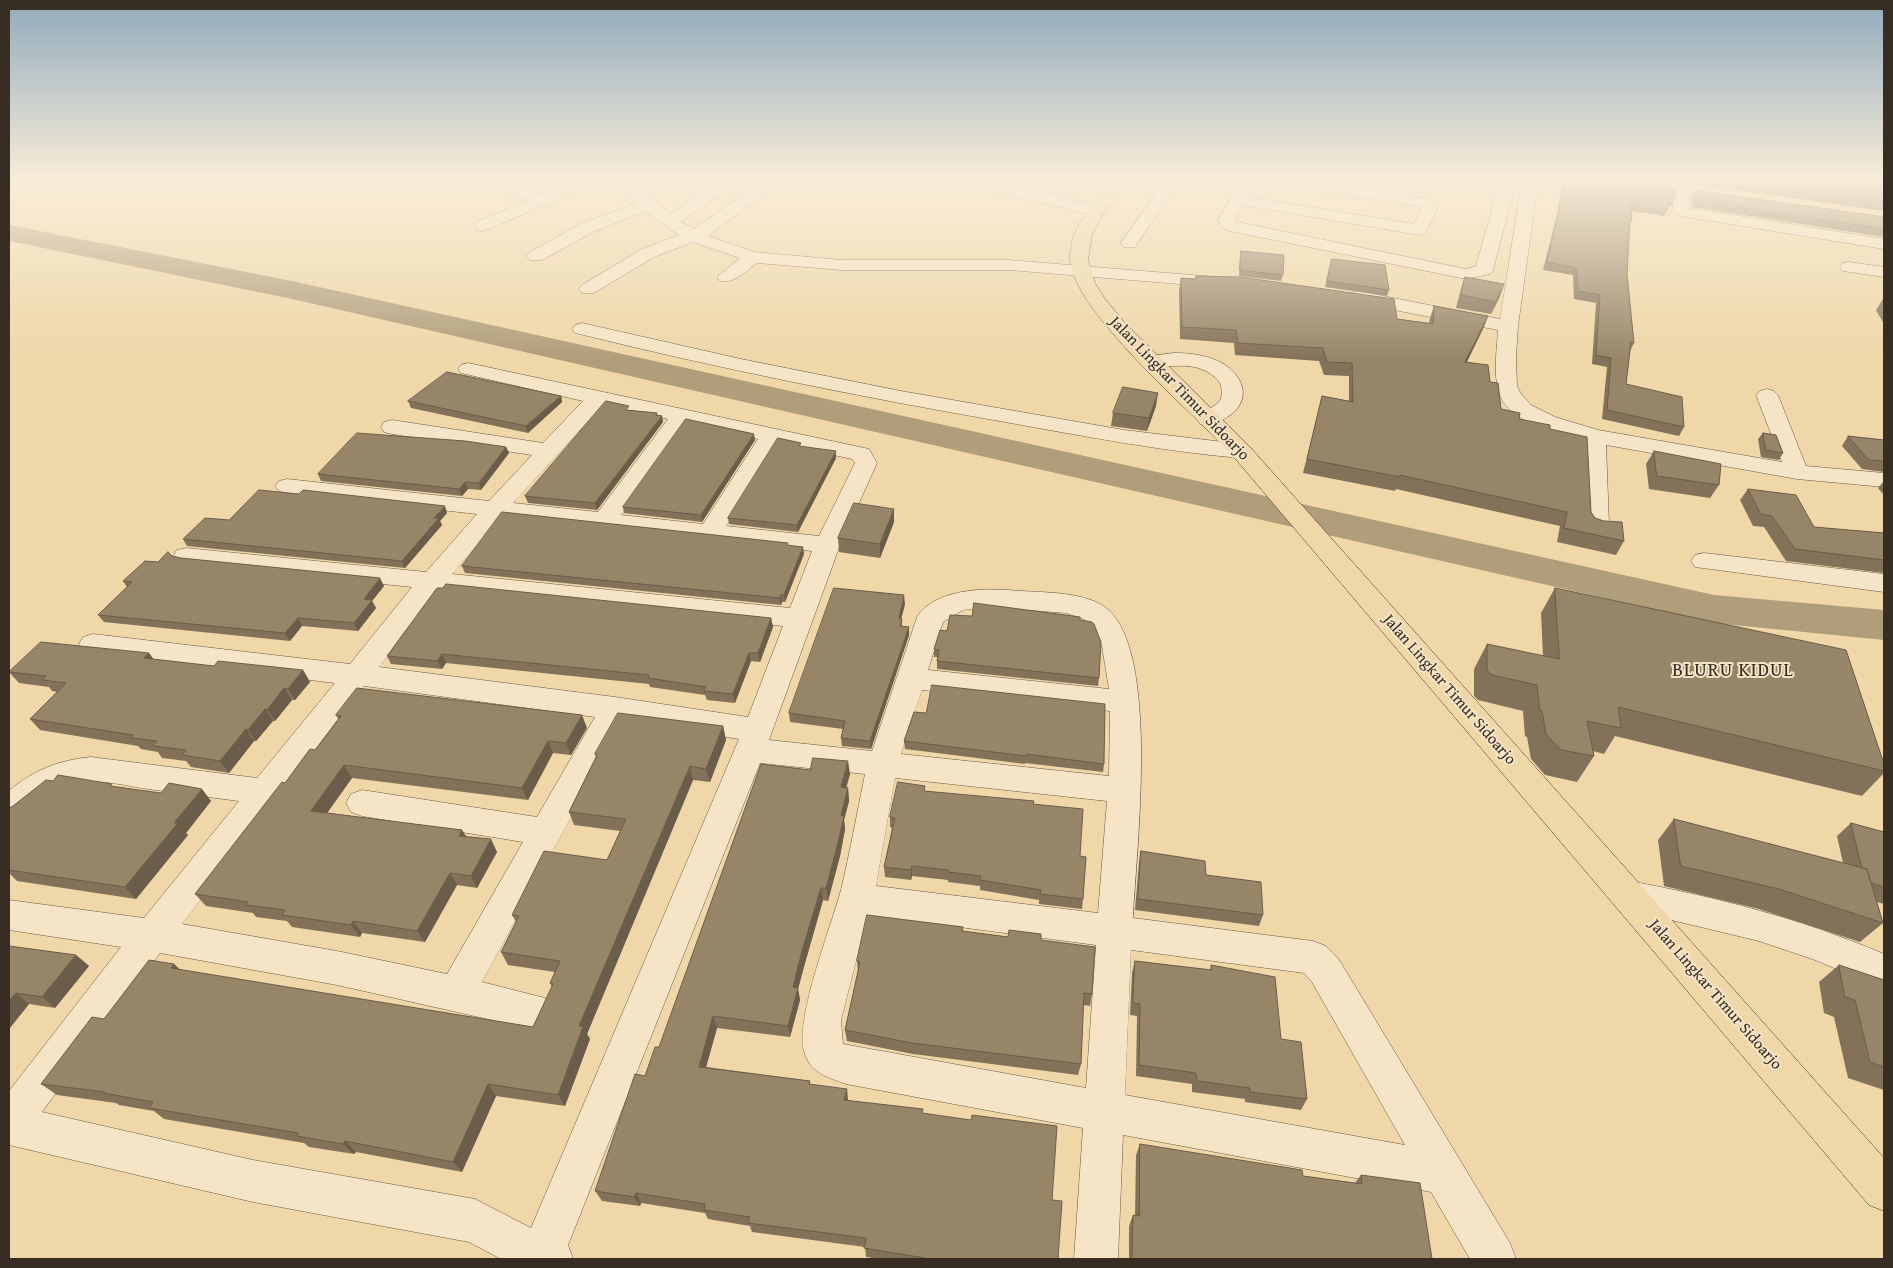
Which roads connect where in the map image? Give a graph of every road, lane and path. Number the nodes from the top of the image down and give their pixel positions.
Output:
1 (565, 240) edge
2 (682, 240) edge
3 (705, 240) edge
4 (1081, 240) edge
5 (1131, 240) edge
6 (1298, 240) edge
7 (1415, 240) edge
8 (1488, 240) edge
9 (1521, 240) edge
10 (1859, 240) edge
11 (1129, 243) dead end
12 (1884, 244) edge
13 (536, 256) dead end
14 (753, 257) junction
15 (1406, 263) junction
16 (1849, 267) dead end
17 (1081, 270) junction
18 (1884, 272) edge
19 (726, 277) dead end
20 (1242, 284) edge
21 (588, 289) dead end
22 (1336, 294) edge
23 (1508, 326) junction
24 (582, 329) dead end
25 (1149, 361) junction
26 (468, 369) dead end
27 (1767, 395) dead end
28 (598, 398) junction
29 (682, 416) junction
30 (1208, 419) junction
31 (392, 427) dead end
32 (772, 435) junction
33 (1595, 436) junction
34 (549, 451) junction
35 (1245, 456) junction
36 (1797, 472) junction
37 (1884, 480) edge
38 (287, 486) dead end
39 (495, 509) junction
40 (604, 521) junction
41 (1597, 525) edge
42 (710, 532) junction
43 (827, 545) junction
44 (186, 556) edge
45 (1704, 562) dead end
46 (432, 582) junction
47 (1884, 583) edge
48 (800, 618) junction
49 (93, 644) dead end
50 (358, 674) junction
51 (910, 678) junction
52 (1124, 702) junction
53 (615, 708) junction
54 (754, 740) junction
55 (882, 766) junction
56 (1122, 790) junction
57 (264, 792) junction
58 (362, 804) dead end
59 (9, 811) edge
60 (546, 832) junction
61 (1629, 896) junction
62 (855, 899) junction
63 (9, 914) edge
64 (1114, 932) junction
65 (153, 934) junction
66 (1884, 972) edge
67 (457, 992) junction
68 (532, 1011) dead end
69 (1104, 1112) junction
70 (9, 1124) edge
71 (1444, 1173) junction
72 (1884, 1190) edge
73 (544, 1259) edge
74 (1096, 1259) edge
75 (1494, 1259) edge

1 - 13 street
2 - 21 street
3 - 14 street
4 - 17 main road, Jalan Lingkar Timur Sidoarjo
5 - 11 street
6 - 15 street
7 - 15 street
8 - 15 street
9 - 23 street
10 - 12 street
14 - 17 street
14 - 19 street
16 - 18 street
17 - 20 street
17 - 25 main road, Jalan Lingkar Timur Sidoarjo
22 - 23 street
23 - 33 street
24 - 35 street
25 - 30 main road, Jalan Lingkar Timur Sidoarjo
25 - 30 street
26 - 28 street
27 - 36 street
28 - 29 street
28 - 34 street
29 - 32 street
29 - 40 street
30 - 35 main road, Jalan Lingkar Timur Sidoarjo
31 - 34 street
32 - 42 street
32 - 43 street
33 - 36 street
33 - 41 street
34 - 39 street
35 - 61 main road, Jalan Lingkar Timur Sidoarjo
36 - 37 street
38 - 39 street
39 - 40 street
39 - 46 street
40 - 42 street
42 - 43 street
43 - 48 street
44 - 46 street
45 - 47 street
46 - 48 street
46 - 50 street
48 - 54 street
49 - 50 street
50 - 53 street
50 - 57 street
51 - 52 street
51 - 52 street
51 - 55 street
52 - 56 street
53 - 54 street
53 - 60 street
54 - 55 street
54 - 73 street
55 - 56 street
55 - 62 street
56 - 64 street
57 - 59 street
57 - 65 street
58 - 60 street
60 - 67 street
61 - 66 street
61 - 72 main road, Jalan Lingkar Timur Sidoarjo
62 - 64 street
62 - 69 street
63 - 65 street
64 - 69 street
64 - 71 street
65 - 67 street
65 - 70 street
67 - 68 street
69 - 71 street
69 - 74 street
70 - 73 street
71 - 75 street

